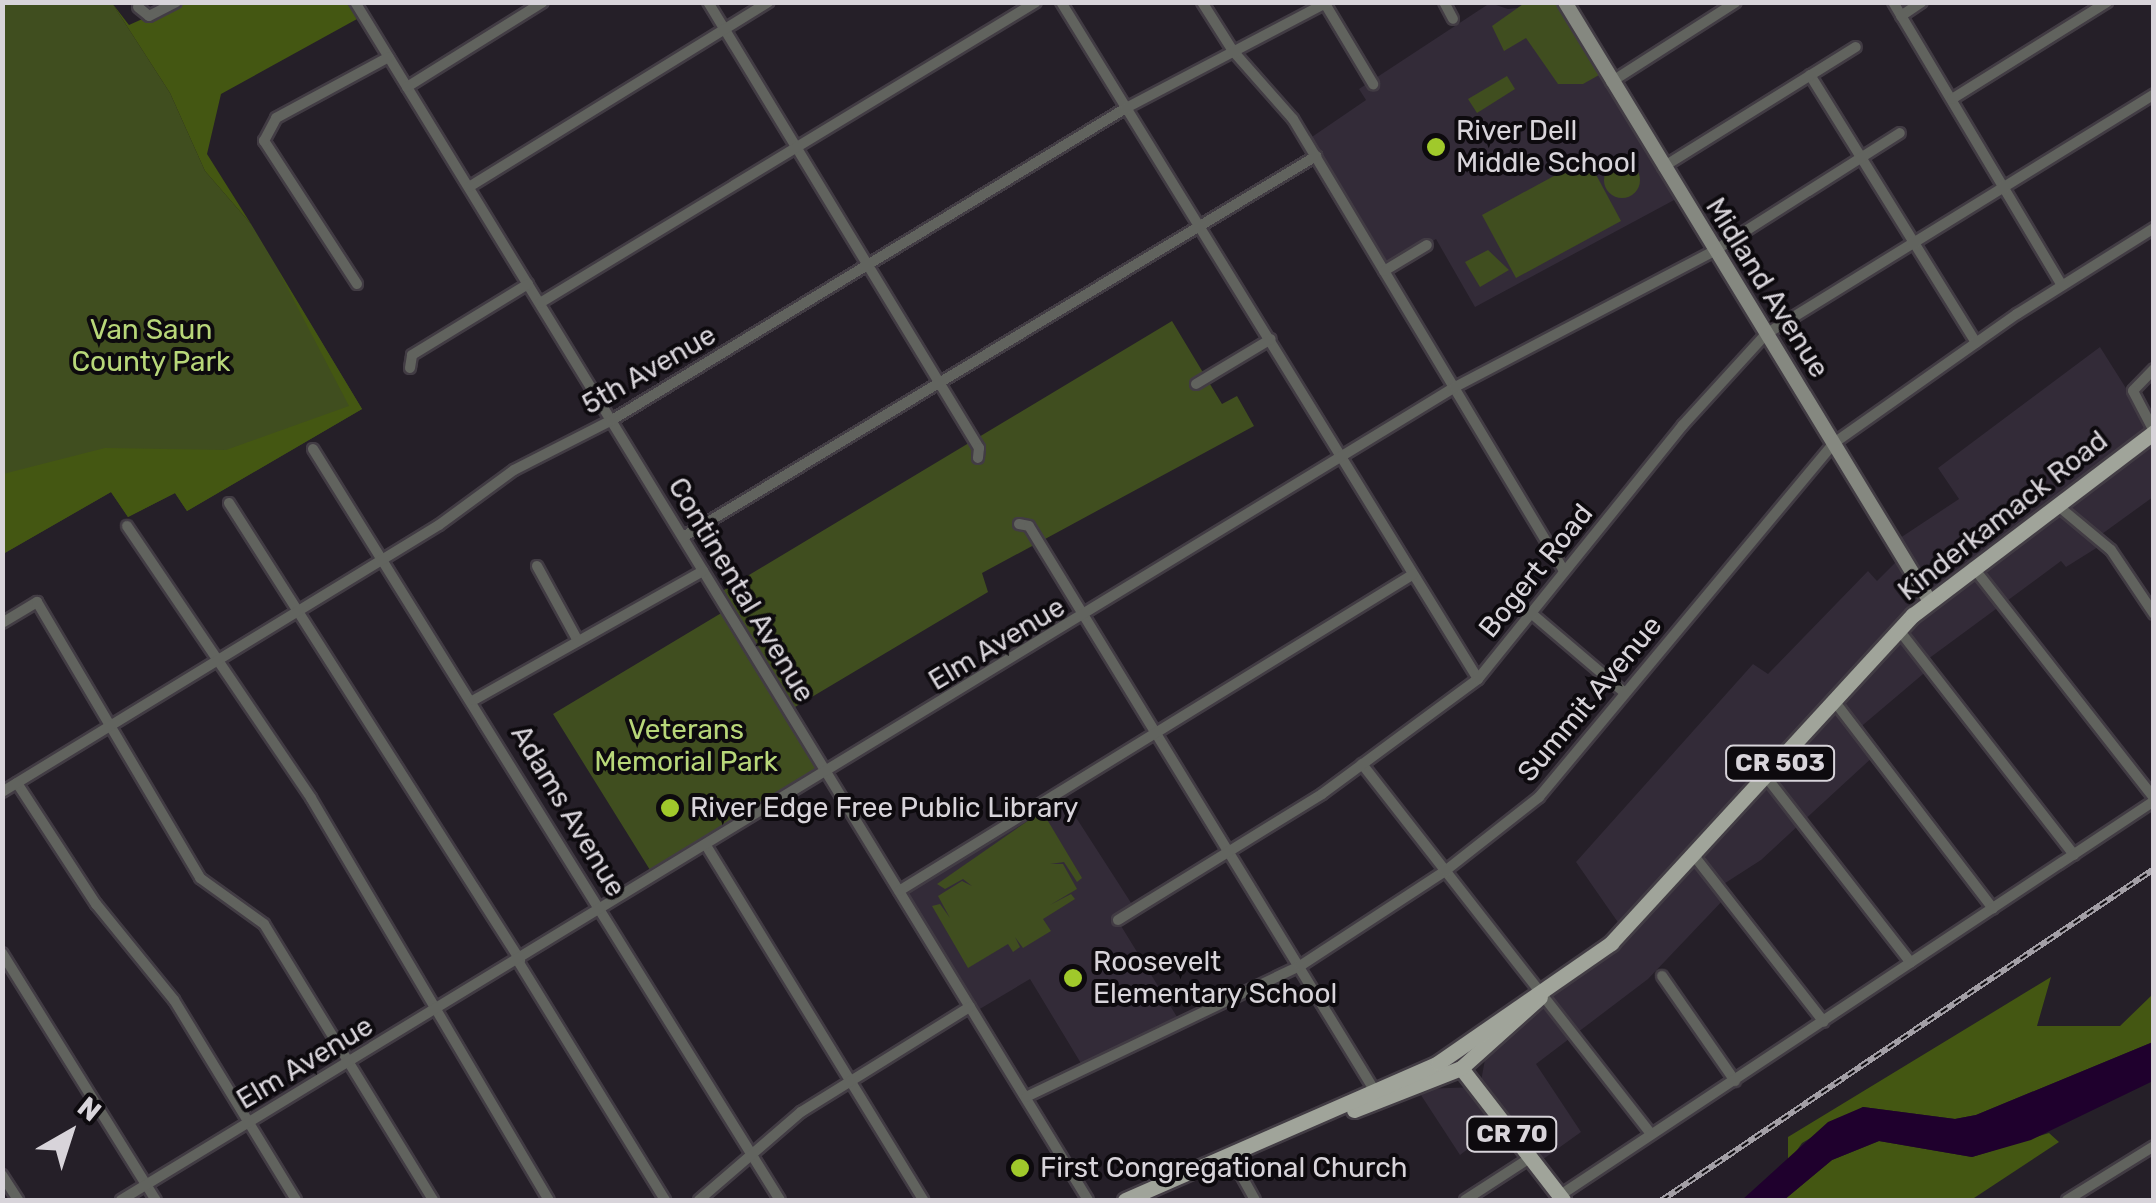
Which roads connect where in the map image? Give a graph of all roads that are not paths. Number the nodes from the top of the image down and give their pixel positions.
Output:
1 (176, 2) edge
2 (355, 2) edge
3 (543, 2) edge
4 (708, 2) edge
5 (768, 2) edge
6 (1036, 2) edge
7 (1061, 2) edge
8 (1202, 2) edge
9 (1444, 2) edge
10 (1565, 2) edge
11 (1736, 2) edge
12 (1892, 2) edge
13 (1922, 2) edge
14 (2108, 2) edge
15 (1326, 3) edge
16 (138, 7) dead end
17 (1901, 16) junction
18 (1453, 18) dead end
19 (724, 30) junction
20 (1856, 47) dead end
21 (1233, 51) junction
22 (389, 57) junction
23 (1810, 75) junction
24 (1611, 82) junction
25 (1373, 84) dead end
26 (407, 87) junction
27 (2154, 94) edge
28 (1952, 99) junction
29 (1126, 108) junction
30 (1900, 133) dead end
31 (794, 150) junction
32 (1316, 156) junction
33 (1862, 160) junction
34 (1663, 167) junction
35 (2007, 186) junction
36 (469, 187) junction
37 (1200, 221) junction
38 (2154, 228) edge
39 (1914, 243) junction
40 (1427, 245) dead end
41 (1714, 251) junction
42 (866, 267) junction
43 (1384, 271) junction
44 (356, 284) dead end
45 (528, 284) junction
46 (2062, 286) junction
47 (540, 304) junction
48 (1766, 334) junction
49 (1271, 339) junction
50 (1976, 342) junction
51 (410, 368) dead end
52 (2154, 369) edge
53 (937, 382) junction
54 (1196, 384) dead end
55 (1455, 387) junction
56 (612, 420) junction
57 (2154, 431) edge
58 (1834, 443) junction
59 (314, 448) dead end
60 (978, 458) dead end
61 (1342, 459) junction
62 (229, 503) dead end
63 (2058, 505) junction
64 (1020, 524) dead end
65 (127, 526) dead end
66 (683, 537) junction
67 (382, 556) junction
68 (537, 566) dead end
69 (1973, 566) junction
70 (703, 570) junction
71 (1564, 571) junction
72 (1412, 576) junction
73 (1929, 600) junction
74 (298, 608) junction
75 (1530, 613) junction
76 (2154, 614) edge
77 (1082, 619) junction
78 (2, 622) edge
79 (1899, 630) junction
80 (577, 639) junction
81 (215, 656) junction
82 (1478, 679) junction
83 (1625, 693) junction
84 (474, 700) junction
85 (1835, 702) junction
86 (110, 725) junction
87 (1152, 733) junction
88 (1362, 764) junction
89 (826, 772) junction
90 (1767, 778) junction
91 (17, 783) junction
92 (2, 792) edge
93 (2154, 800) edge
94 (707, 846) junction
95 (1228, 852) junction
96 (2074, 855) junction
97 (1694, 857) junction
98 (1445, 871) junction
99 (898, 890) junction
100 (1993, 909) junction
101 (602, 910) junction
102 (1118, 920) dead end
103 (2, 953) edge
104 (519, 960) junction
105 (1912, 963) junction
106 (1300, 966) junction
107 (1662, 976) dead end
108 (1542, 994) junction
109 (970, 1006) junction
110 (434, 1012) junction
111 (1824, 1022) junction
112 (1487, 1048) junction
113 (350, 1062) junction
114 (1460, 1068) junction
115 (850, 1080) junction
116 (1735, 1081) junction
117 (1424, 1086) junction
118 (1376, 1092) junction
119 (1026, 1096) junction
120 (1396, 1096) junction
121 (1484, 1098) junction
122 (1324, 1116) junction
123 (249, 1123) junction
124 (1651, 1134) junction
125 (2154, 1146) edge
126 (750, 1151) junction
127 (1230, 1155) junction
128 (1530, 1158) junction
129 (2, 1176) edge
130 (148, 1184) junction
131 (1561, 1198) edge
132 (18, 1200) edge
133 (121, 1200) edge
134 (156, 1200) edge
135 (296, 1200) edge
136 (433, 1200) edge
137 (549, 1200) edge
138 (664, 1200) edge
139 (700, 1200) edge
140 (780, 1200) edge
141 (923, 1200) edge
142 (1088, 1200) edge
143 (1125, 1200) edge
144 (1255, 1200) edge
145 (1466, 1200) edge
146 (2066, 1200) edge

1 - 16 street
2 - 22 street, Continental Avenue
3 - 26 street
4 - 19 street
5 - 19 street
6 - 31 street
7 - 29 street
8 - 21 street
9 - 18 street
10 - 24 street, Midland Avenue
11 - 24 street
12 - 17 street
13 - 17 street
14 - 28 street
15 - 21 street, 5th Avenue
15 - 25 street
17 - 28 street
19 - 31 street
19 - 36 street
20 - 23 street
21 - 29 street, 5th Avenue
21 - 32 street
22 - 26 street, Continental Avenue
22 - 44 street
23 - 33 street
23 - 34 street
24 - 34 street, Midland Avenue
26 - 36 street, Continental Avenue
27 - 35 street, Bogert Road
28 - 35 street
29 - 37 street
29 - 42 street, 5th Avenue
30 - 33 street, Elm Avenue
31 - 42 street
31 - 47 street
32 - 37 street
32 - 43 street
33 - 39 street
33 - 41 street, Elm Avenue
34 - 41 street, Midland Avenue
35 - 39 street, Bogert Road
35 - 46 street
36 - 45 street, Continental Avenue
37 - 49 street
37 - 53 street
38 - 46 street, Summit Avenue
39 - 48 street, Bogert Road
39 - 50 street
40 - 43 street
41 - 48 street, Midland Avenue
41 - 55 street, Elm Avenue
42 - 53 street
42 - 56 street, 5th Avenue
43 - 55 street
45 - 47 street, Continental Avenue
45 - 51 street
46 - 50 street, Summit Avenue
47 - 56 street, Continental Avenue
48 - 58 street, Midland Avenue
48 - 71 street, Bogert Road
49 - 54 street
49 - 61 street
50 - 58 street, Summit Avenue
52 - 57 street
53 - 60 street
53 - 66 street
55 - 61 street, Elm Avenue
55 - 71 street
56 - 66 street, Continental Avenue
56 - 67 street, 5th Avenue
57 - 63 main road, Kinderkamack Road / CR 503
58 - 73 street, Midland Avenue
58 - 83 street, Summit Avenue
59 - 67 street, Adams Avenue
61 - 72 street
61 - 77 street, Elm Avenue
62 - 74 street
63 - 69 main road, Kinderkamack Road / CR 503
63 - 76 street
64 - 77 street
65 - 81 street
66 - 70 street, Continental Avenue
67 - 74 street, 5th Avenue
67 - 84 street, Adams Avenue
68 - 80 street
69 - 73 main road, Kinderkamack Road / CR 503
69 - 93 street
70 - 80 street
70 - 89 street, Continental Avenue
71 - 75 street, Bogert Road
72 - 82 street
72 - 87 street
73 - 79 main road, Kinderkamack Road / CR 503
74 - 81 street, 5th Avenue
74 - 104 street
75 - 82 street, Bogert Road
75 - 83 street
77 - 87 street
77 - 89 street, Elm Avenue
78 - 86 street
79 - 85 main road, Kinderkamack Road / CR 503
79 - 96 street
80 - 84 street
81 - 86 street, 5th Avenue
81 - 110 street
82 - 88 street, Bogert Road
83 - 98 street, Summit Avenue
84 - 101 street, Adams Avenue
85 - 90 main road, Kinderkamack Road / CR 503
85 - 100 street
86 - 91 street, 5th Avenue
86 - 113 street
87 - 95 street
87 - 99 street
88 - 95 street, Bogert Road
88 - 98 street
89 - 94 street, Elm Avenue
89 - 99 street, Continental Avenue
90 - 97 main road, Kinderkamack Road / CR 503
90 - 105 street
91 - 92 street, 5th Avenue
91 - 123 street
93 - 96 street
94 - 101 street, Elm Avenue
94 - 115 street
95 - 102 street, Bogert Road
95 - 106 street
96 - 100 street
97 - 108 main road, Kinderkamack Road / CR 503
97 - 111 street
98 - 106 street, Summit Avenue
98 - 108 street
99 - 109 street, Continental Avenue
100 - 105 street
101 - 104 street, Elm Avenue
101 - 126 street, Adams Avenue
103 - 130 street
104 - 110 street, Elm Avenue
104 - 138 street
105 - 111 street
106 - 118 street
106 - 119 street, Summit Avenue
107 - 116 street
108 - 112 main road
108 - 118 main road, Kinderkamack Road / CR 503
108 - 124 street
109 - 115 street
109 - 119 street, Continental Avenue
110 - 113 street, Elm Avenue
110 - 137 street
111 - 116 street
112 - 114 main road
112 - 121 main road
113 - 123 street, Elm Avenue
113 - 136 street
114 - 117 main road
114 - 121 main road, CR 70
115 - 126 street
115 - 141 street
116 - 124 street
117 - 120 main road
117 - 121 main road
118 - 120 main road
118 - 122 main road, Kinderkamack Road / CR 503
119 - 142 street, Continental Avenue
120 - 122 main road
121 - 128 main road, CR 70
122 - 127 main road, Kinderkamack Road / CR 503
123 - 130 street, Elm Avenue
123 - 135 street
124 - 131 street
125 - 146 street
126 - 139 street
126 - 140 street, Adams Avenue
127 - 143 main road, Kinderkamack Road / CR 503
127 - 144 street
128 - 131 main road, CR 70
128 - 145 street
129 - 132 street
130 - 133 street, Elm Avenue
130 - 134 street

